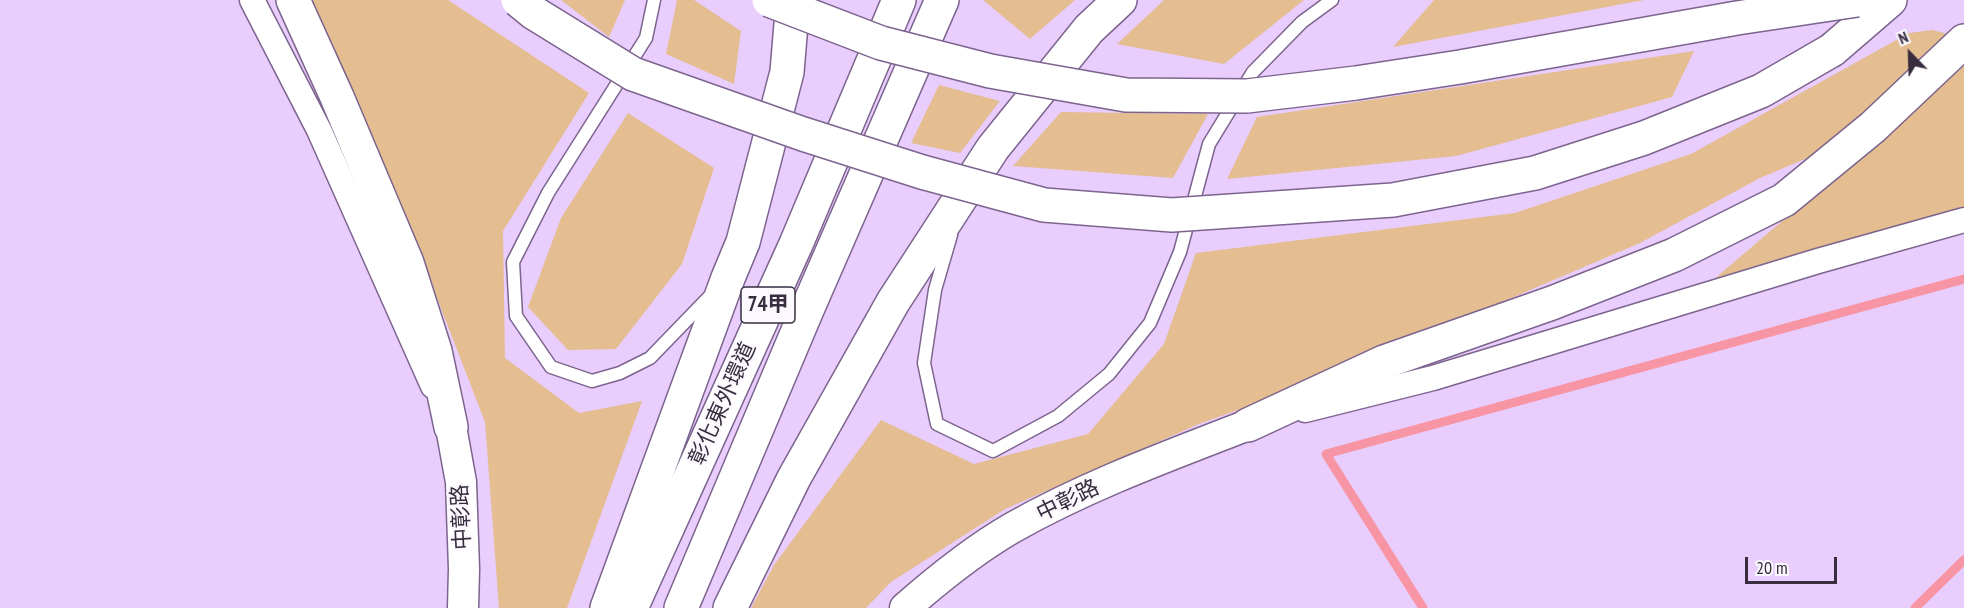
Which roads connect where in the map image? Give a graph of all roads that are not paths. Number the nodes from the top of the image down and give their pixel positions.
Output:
1 (252, 0) edge
2 (293, 0) edge
3 (518, 0) edge
4 (654, 0) edge
5 (769, 0) edge
6 (793, 0) edge
7 (899, 0) edge
8 (942, 0) edge
9 (1120, 0) edge
10 (1332, 0) edge
11 (1857, 0) edge
12 (1890, 0) edge
13 (1964, 41) edge
14 (963, 195) junction
15 (1964, 220) edge
16 (728, 278) junction
17 (1248, 425) junction
18 (451, 427) junction
19 (463, 608) edge
20 (607, 608) edge
21 (631, 608) edge
22 (681, 608) edge
23 (730, 608) edge
24 (905, 608) edge

1 - 18 street
2 - 18 main road
3 - 12 main road, bridge
4 - 16 lane
5 - 11 main road, bridge
6 - 16 main road
7 - 21 main road, 彰化東外環道 / 74甲
8 - 22 main road, 彰化東外環道 / 74甲
9 - 14 main road
10 - 14 lane
13 - 17 main road
14 - 23 main road
15 - 17 street
16 - 20 main road
17 - 24 street, 中彰路
18 - 19 street, 中彰路

